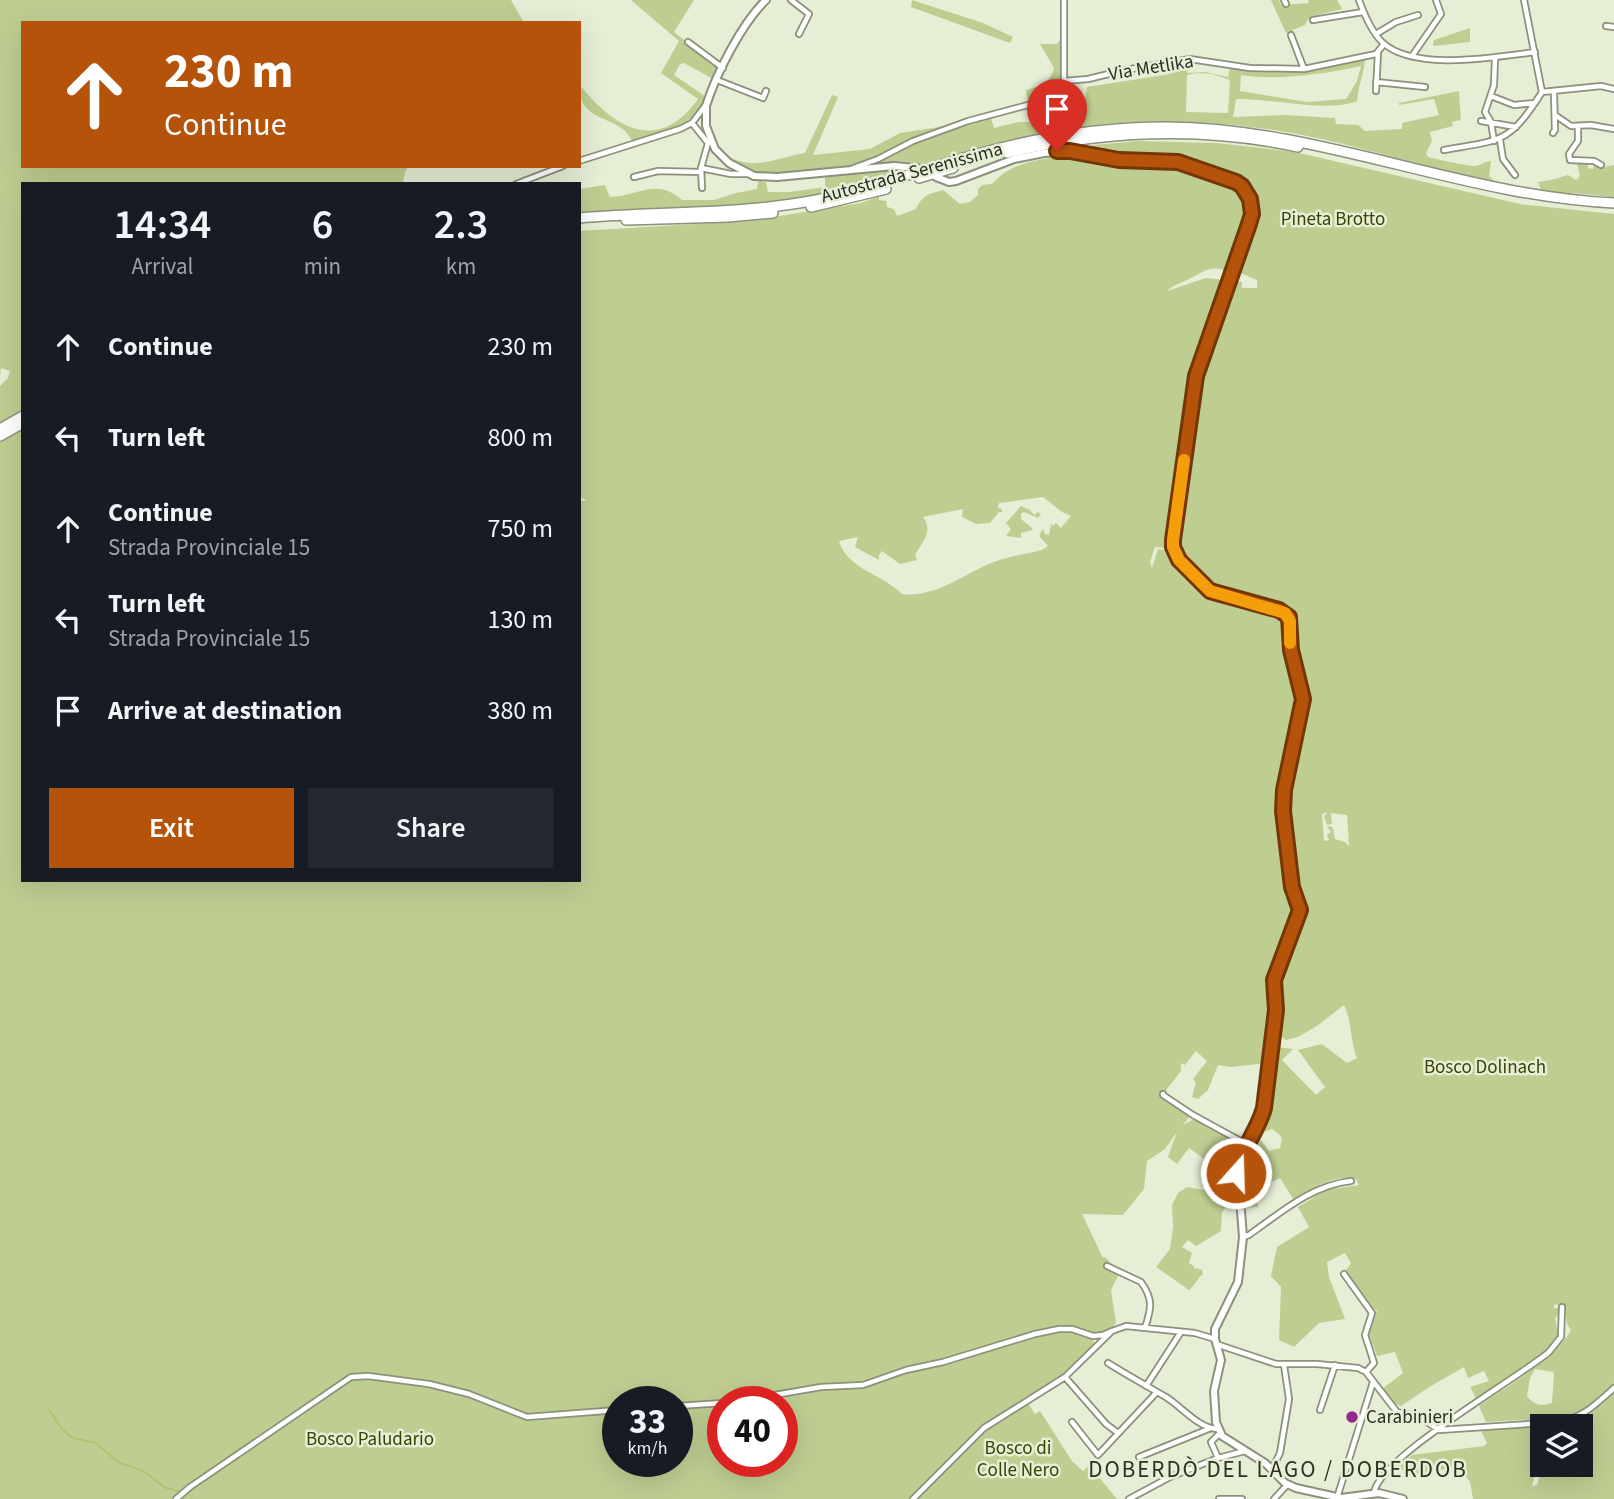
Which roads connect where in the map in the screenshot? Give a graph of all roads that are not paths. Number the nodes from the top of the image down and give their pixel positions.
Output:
1 (766, 0) edge
2 (792, 0) edge
3 (1063, 0) edge
4 (1359, 0) edge
5 (1436, 0) edge
6 (1524, 0) edge
7 (1363, 12) junction
8 (1418, 15) dead end
9 (1313, 20) dead end
10 (1606, 26) dead end
11 (1614, 27) edge
12 (799, 34) dead end
13 (1376, 34) junction
14 (1292, 35) dead end
15 (688, 42) dead end
16 (1384, 44) junction
17 (1535, 52) junction
18 (1377, 53) junction
19 (1412, 56) junction
20 (1495, 58) junction
21 (723, 68) junction
22 (1304, 69) junction
23 (717, 80) junction
24 (1064, 81) junction
25 (1376, 82) junction
26 (1425, 86) dead end
27 (1614, 89) edge
28 (1376, 90) dead end
29 (766, 91) dead end
30 (1542, 92) junction
31 (1554, 93) junction
32 (1491, 96) junction
33 (1536, 102) junction
34 (706, 106) junction
35 (1555, 115) junction
36 (1481, 121) dead end
37 (1491, 122) junction
38 (692, 123) junction
39 (1578, 126) junction
40 (1517, 127) junction
41 (1614, 129) edge
42 (1553, 132) dead end
43 (1497, 140) junction
44 (1444, 149) dead end
45 (581, 160) edge
46 (1601, 165) dead end
47 (558, 168) edge
48 (917, 168) dead end
49 (701, 170) junction
50 (847, 171) junction
51 (748, 174) junction
52 (1515, 175) dead end
53 (634, 177) dead end
54 (936, 177) dead end
55 (521, 182) edge
56 (702, 188) dead end
57 (1614, 204) edge
58 (1614, 209) edge
59 (581, 218) edge
60 (581, 224) edge
61 (21, 417) edge
62 (21, 424) edge
63 (0, 429) edge
64 (0, 436) edge
65 (1163, 1095) dead end
66 (1246, 1144) junction
67 (1351, 1181) dead end
68 (1242, 1237) junction
69 (1107, 1266) dead end
70 (1344, 1274) dead end
71 (1562, 1307) dead end
72 (1144, 1328) junction
73 (1112, 1331) junction
74 (1181, 1332) junction
75 (1093, 1336) junction
76 (1216, 1341) junction
77 (1099, 1343) junction
78 (1108, 1363) dead end
79 (1284, 1365) junction
80 (1335, 1365) junction
81 (1366, 1372) junction
82 (1065, 1377) junction
83 (1373, 1382) junction
84 (1146, 1386) junction
85 (1614, 1388) edge
86 (798, 1391) edge
87 (1157, 1392) junction
88 (1320, 1410) dead end
89 (602, 1411) edge
90 (1072, 1422) dead end
91 (1216, 1430) junction
92 (1439, 1430) junction
93 (1118, 1433) junction
94 (1243, 1449) junction
95 (1139, 1457) dead end
96 (1218, 1458) junction
97 (1272, 1469) junction
98 (1288, 1484) junction
99 (1374, 1493) junction
100 (1337, 1498) edge
101 (176, 1499) edge
102 (914, 1499) edge
103 (1129, 1499) edge
104 (1219, 1499) edge
105 (1242, 1499) edge
106 (1274, 1499) edge
107 (1404, 1499) edge

1 - 21 street
2 - 12 street
3 - 24 street
4 - 7 street
5 - 19 street
6 - 17 street
7 - 9 street
7 - 13 street
8 - 13 street
10 - 11 street
13 - 16 street
14 - 22 street
15 - 21 street
16 - 18 street
16 - 19 street
17 - 20 street
17 - 30 street
18 - 22 street, Via Metlika
18 - 25 street
19 - 20 street
20 - 32 street
21 - 23 street
22 - 24 street, Via Metlika
23 - 29 street
23 - 34 street
24 - 50 street, Via Metlika
25 - 26 street
25 - 28 street
27 - 31 street
30 - 31 street
30 - 33 street
31 - 35 street
32 - 33 street
32 - 37 street
33 - 40 street
34 - 38 street
34 - 51 street
35 - 39 street
35 - 42 street
36 - 37 street
37 - 40 street
37 - 43 street
38 - 45 street
38 - 49 street
39 - 41 street
39 - 46 street
40 - 43 street
43 - 44 street
43 - 52 street
47 - 55 street
48 - 50 street
49 - 51 street
49 - 53 street
49 - 56 street
50 - 51 street
54 - 66 street
57 - 59 highway, Autostrada Serenissima
58 - 60 highway, Autostrada Serenissima
61 - 63 highway
62 - 64 highway
65 - 66 street
66 - 68 street
67 - 68 street
68 - 76 street
69 - 72 street
70 - 81 street
71 - 92 street
72 - 73 street
72 - 74 street
73 - 75 street
73 - 77 street
74 - 76 street
74 - 84 street
75 - 77 street
75 - 86 street
76 - 79 street
76 - 91 street
77 - 82 street
78 - 84 street
79 - 80 street
79 - 97 street
80 - 81 street
80 - 88 street
81 - 83 street
82 - 93 street
82 - 102 street
83 - 92 street
83 - 100 street
84 - 87 street
85 - 92 street
87 - 91 street
87 - 93 street
89 - 101 street
90 - 93 street
91 - 94 street
91 - 95 street
91 - 96 street
92 - 99 street
94 - 96 street
94 - 97 street
96 - 103 street
97 - 98 street
98 - 100 street
98 - 106 street
99 - 100 street
99 - 107 street
104 - 105 street

